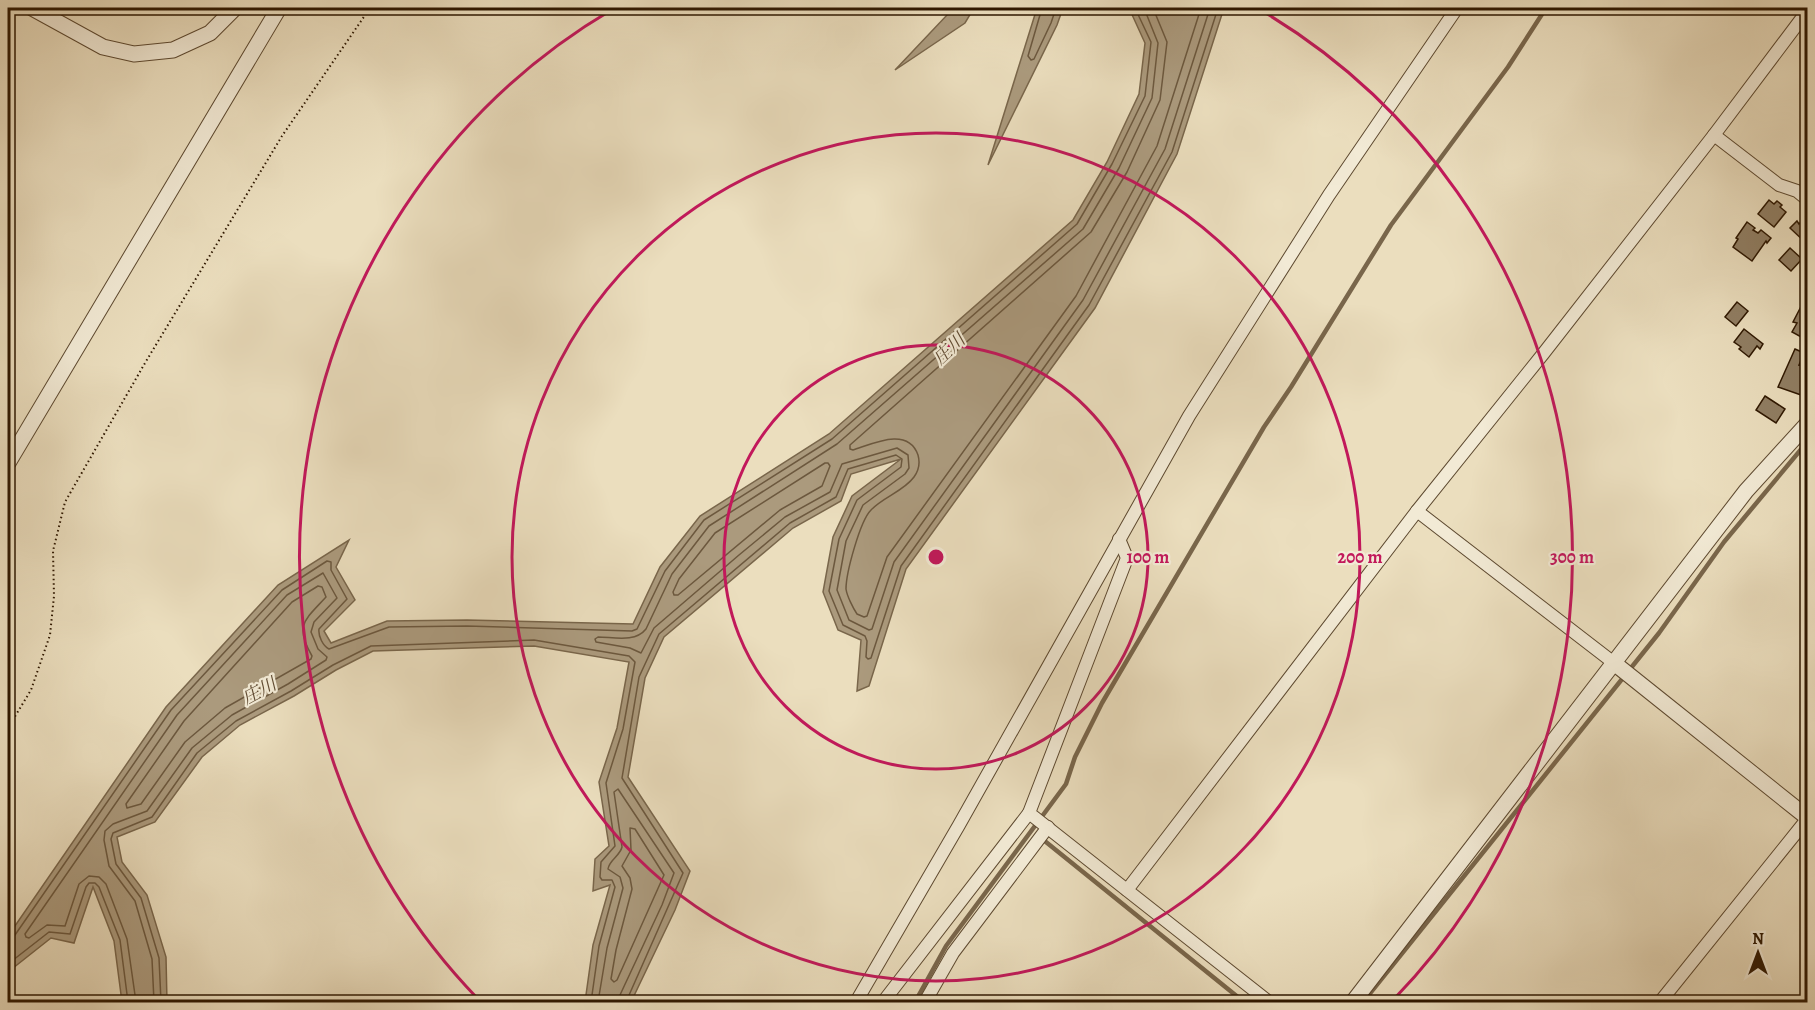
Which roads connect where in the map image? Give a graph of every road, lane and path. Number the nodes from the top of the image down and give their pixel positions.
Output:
1 (32, 8) edge
2 (235, 8) edge
3 (279, 8) edge
4 (370, 8) edge
5 (1457, 8) edge
6 (1808, 10) edge
7 (52, 13) edge
8 (1714, 135) junction
9 (1808, 200) edge
10 (1808, 423) edge
11 (8, 463) edge
12 (1417, 511) junction
13 (1119, 539) junction
14 (1614, 663) junction
15 (8, 728) edge
16 (1029, 813) junction
17 (1808, 818) edge
18 (1048, 827) junction
19 (1127, 890) junction
20 (856, 1002) edge
21 (883, 1002) edge
22 (925, 1002) edge
23 (1269, 1002) edge
24 (1353, 1002) edge
25 (1660, 1002) edge

1 - 7 street
2 - 7 street
3 - 11 street
4 - 15 path
5 - 13 street
6 - 8 street
8 - 9 street
8 - 12 street
10 - 14 street
12 - 14 street
12 - 19 street
13 - 16 street
13 - 20 street
14 - 17 street
14 - 24 street
16 - 18 street
16 - 21 street
17 - 25 street
18 - 19 street
18 - 22 street
19 - 23 street

